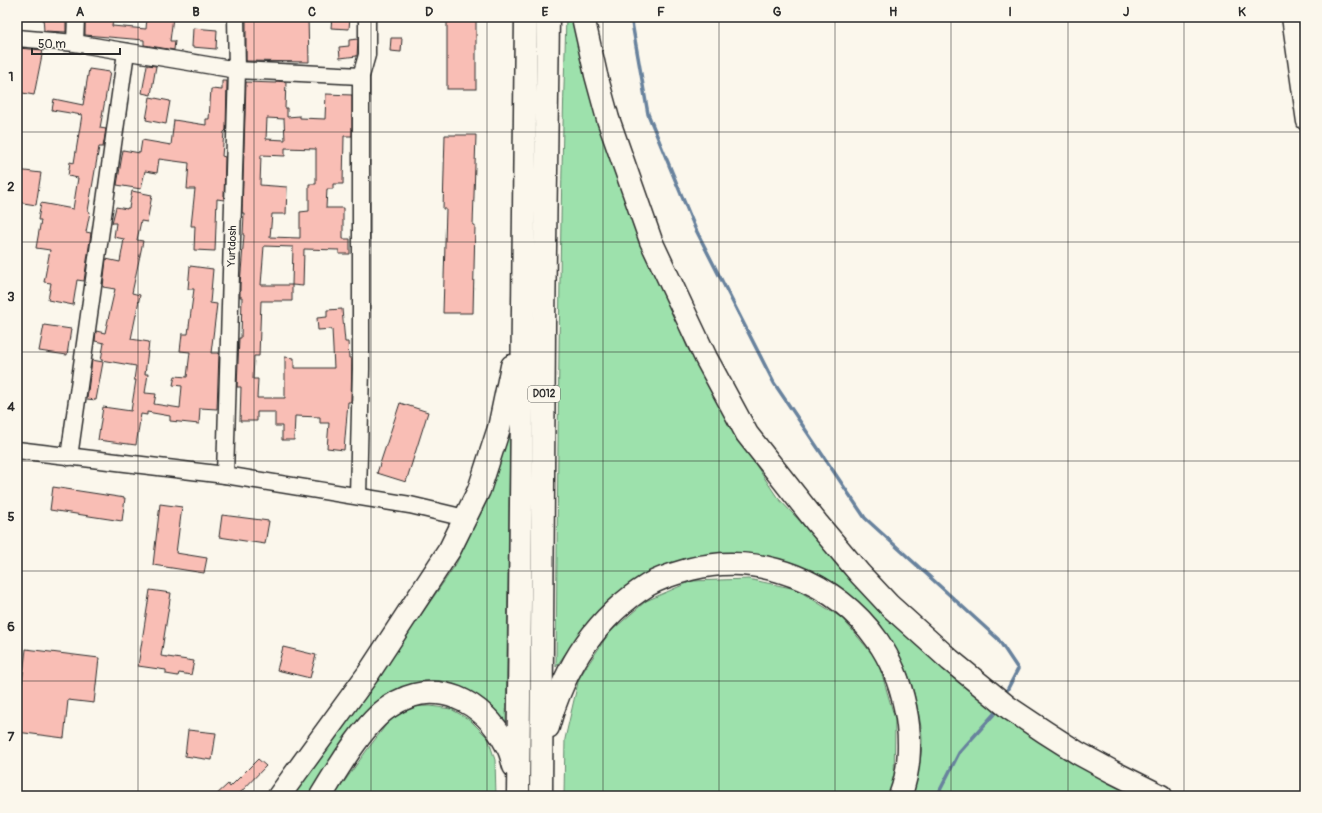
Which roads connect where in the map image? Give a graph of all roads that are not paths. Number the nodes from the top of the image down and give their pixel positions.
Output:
1 (76, 17) edge
2 (236, 17) edge
3 (367, 17) edge
4 (526, 17) edge
5 (548, 17) edge
6 (583, 17) edge
7 (1290, 17) edge
8 (17, 38) edge
9 (75, 43) junction
10 (126, 52) junction
11 (237, 70) junction
12 (361, 76) junction
13 (1305, 122) edge
14 (523, 275) junction
15 (17, 450) edge
16 (69, 457) junction
17 (225, 475) junction
18 (358, 496) junction
19 (465, 518) junction
20 (541, 772) junction
21 (517, 774) junction
22 (278, 796) edge
23 (321, 796) edge
24 (518, 796) edge
25 (541, 796) edge
26 (900, 796) edge
27 (1161, 796) edge

1 - 9 street
2 - 11 street, Yurtdosh
3 - 12 street
4 - 14 highway, D012
5 - 20 highway, D012
6 - 27 highway
7 - 13 street
8 - 9 street
9 - 10 street
10 - 11 street
10 - 16 street
11 - 12 street
11 - 17 street, Yurtdosh
12 - 18 street
14 - 19 highway
14 - 21 highway, D012
15 - 16 street
16 - 17 street
17 - 18 street
18 - 19 street
19 - 22 highway
20 - 25 highway, D012
20 - 26 highway
21 - 23 highway
21 - 24 highway, D012

